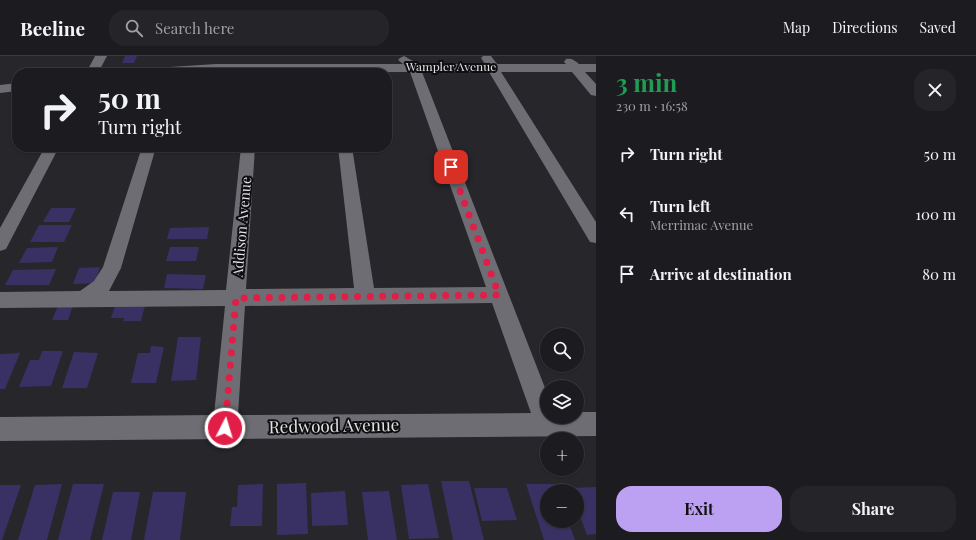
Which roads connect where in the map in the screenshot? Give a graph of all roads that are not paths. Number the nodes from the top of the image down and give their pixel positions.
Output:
1 (101, 56) edge
2 (566, 56) edge
3 (411, 60) edge
4 (490, 62) edge
5 (95, 68) edge
6 (350, 68) edge
7 (576, 68) junction
8 (596, 68) edge
9 (12, 88) edge
10 (0, 89) edge
11 (596, 92) edge
12 (49, 152) edge
13 (147, 152) edge
14 (248, 152) edge
15 (346, 152) edge
16 (596, 237) edge
17 (0, 244) edge
18 (499, 295) junction
19 (365, 296) junction
20 (236, 298) junction
21 (0, 300) edge
22 (83, 300) junction
23 (540, 405) edge
24 (547, 424) edge
25 (584, 424) edge
26 (596, 424) edge
27 (225, 428) junction
28 (0, 429) edge

1 - 5 street
2 - 7 street
3 - 4 street, Wampler Avenue
3 - 6 street, Wampler Avenue
3 - 18 street
4 - 7 street, Wampler Avenue
4 - 16 street
7 - 8 street, Wampler Avenue
7 - 11 street
9 - 10 street
12 - 17 street
13 - 22 street
14 - 20 street, Addison Avenue
15 - 19 street
18 - 19 street
18 - 23 street
19 - 20 street
20 - 22 street
20 - 27 street, Addison Avenue
21 - 22 street
24 - 27 street, Redwood Avenue
25 - 26 street, Redwood Avenue
27 - 28 street, Redwood Avenue

